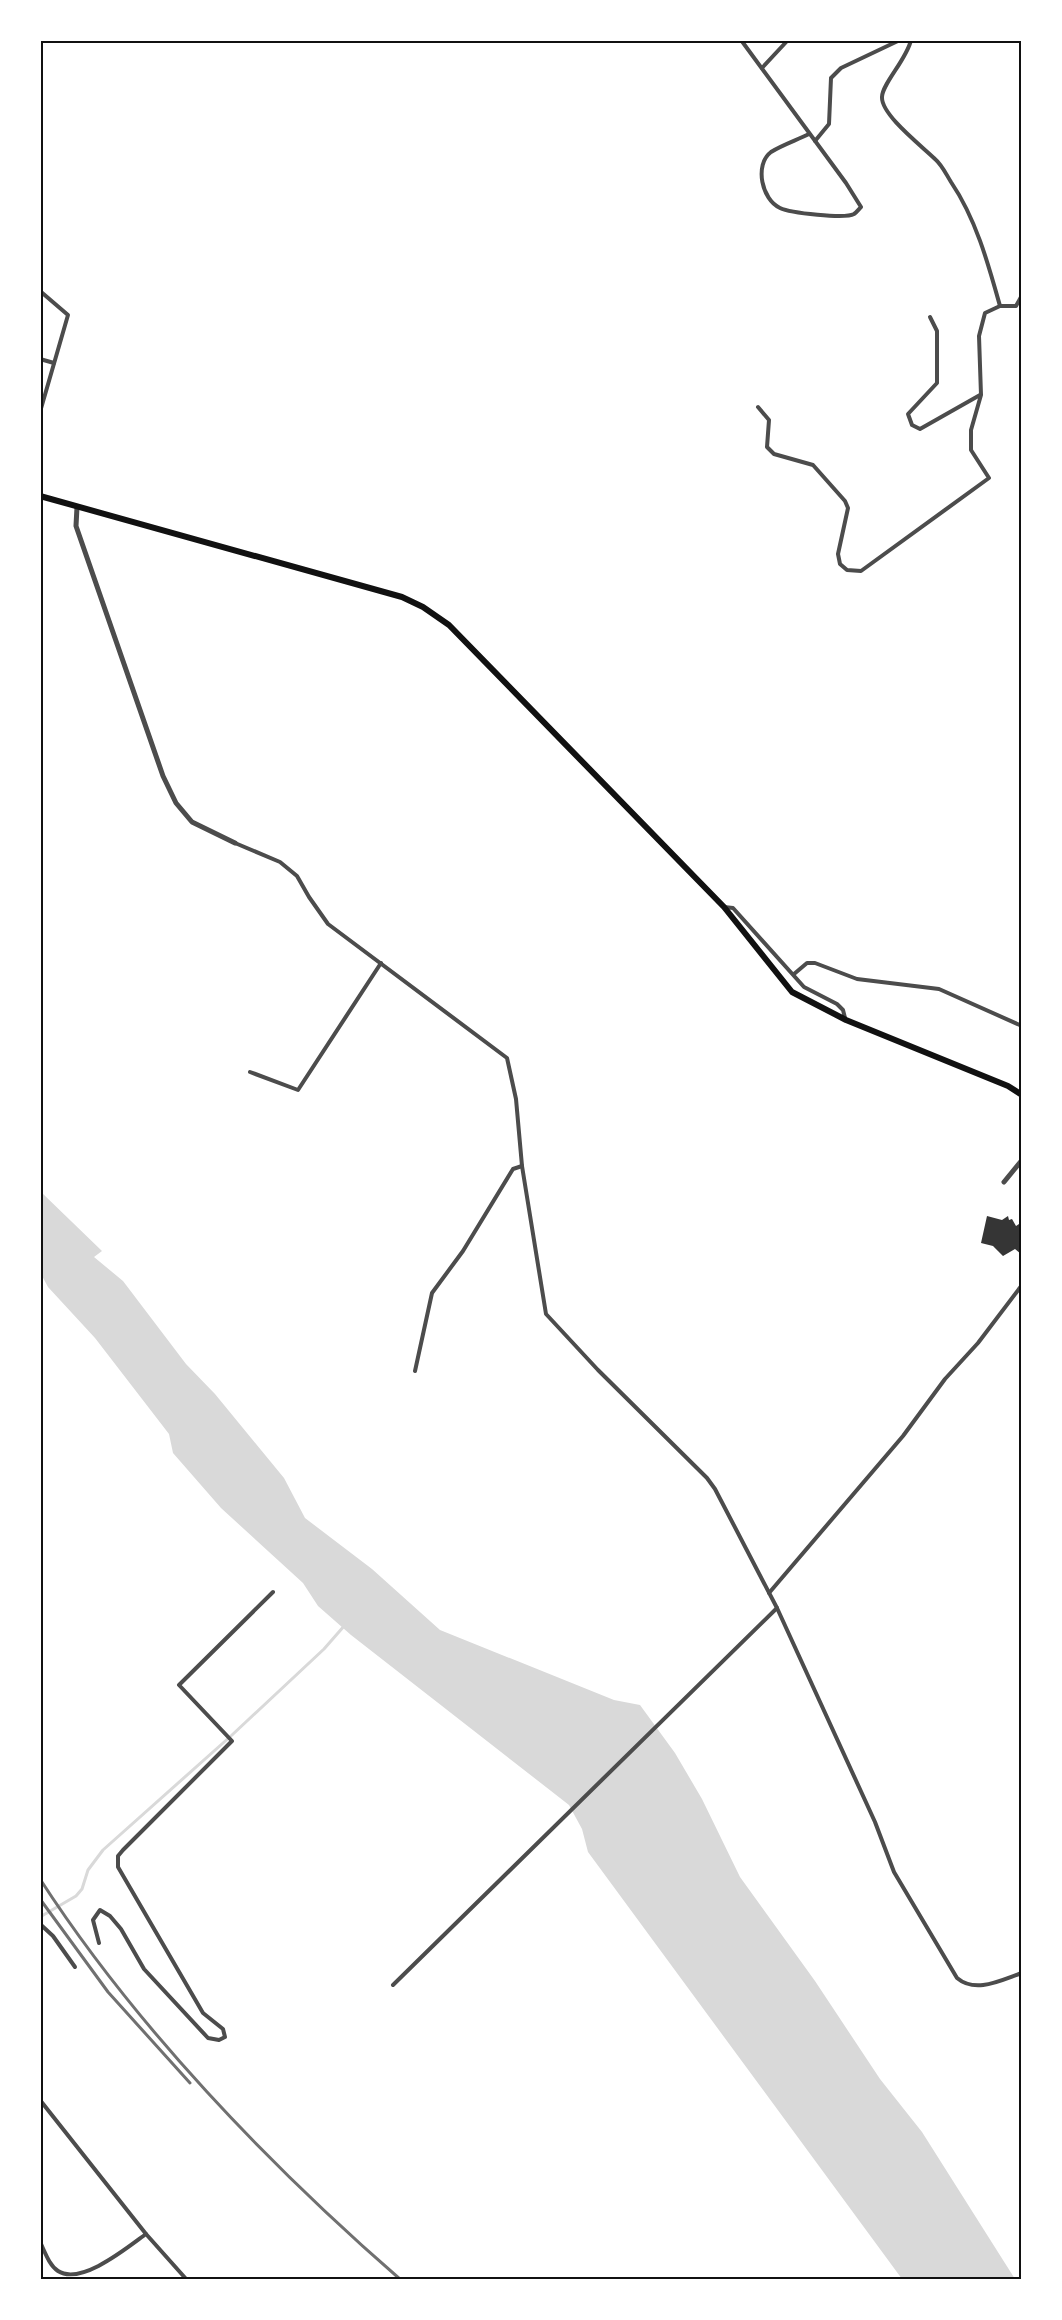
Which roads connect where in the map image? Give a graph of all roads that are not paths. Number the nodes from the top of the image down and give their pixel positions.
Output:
1 (741, 40) edge
2 (788, 40) edge
3 (900, 40) edge
4 (911, 40) edge
5 (762, 68) junction
6 (809, 134) junction
7 (815, 141) junction
8 (1022, 286) edge
9 (40, 291) edge
10 (1000, 306) junction
11 (930, 317) dead end
12 (40, 360) edge
13 (54, 363) junction
14 (981, 395) junction
15 (758, 407) dead end
16 (40, 412) edge
17 (40, 496) edge
18 (77, 507) junction
19 (235, 843) joint
20 (723, 907) junction
21 (381, 963) junction
22 (794, 974) junction
23 (846, 1020) junction
24 (1022, 1026) edge
25 (250, 1072) dead end
26 (1022, 1095) edge
27 (1022, 1160) edge
28 (522, 1166) junction
29 (1004, 1182) dead end
30 (1022, 1285) edge
31 (415, 1371) dead end
32 (273, 1592) dead end
33 (770, 1593) junction
34 (777, 1608) junction
35 (40, 1924) edge
36 (99, 1943) dead end
37 (75, 1967) dead end
38 (1022, 1972) edge
39 (393, 1985) dead end
40 (40, 2100) edge
41 (146, 2234) junction
42 (40, 2242) edge
43 (187, 2280) edge

1 - 5 street
2 - 5 street
3 - 7 street
4 - 10 street
5 - 6 street
6 - 7 street
6 - 7 street
8 - 10 street
9 - 13 street
10 - 14 street
11 - 14 street
12 - 13 street
13 - 16 street
14 - 15 street
17 - 18 main road
18 - 19 street
18 - 20 main road
19 - 21 street
20 - 22 street
20 - 23 main road
21 - 25 street
21 - 28 street
22 - 23 street
22 - 24 street
23 - 26 main road
27 - 29 street
28 - 31 street
28 - 33 street
30 - 33 street
32 - 36 street
33 - 34 street
34 - 38 street
34 - 39 street
35 - 37 street
40 - 41 street
41 - 42 street
41 - 43 street

